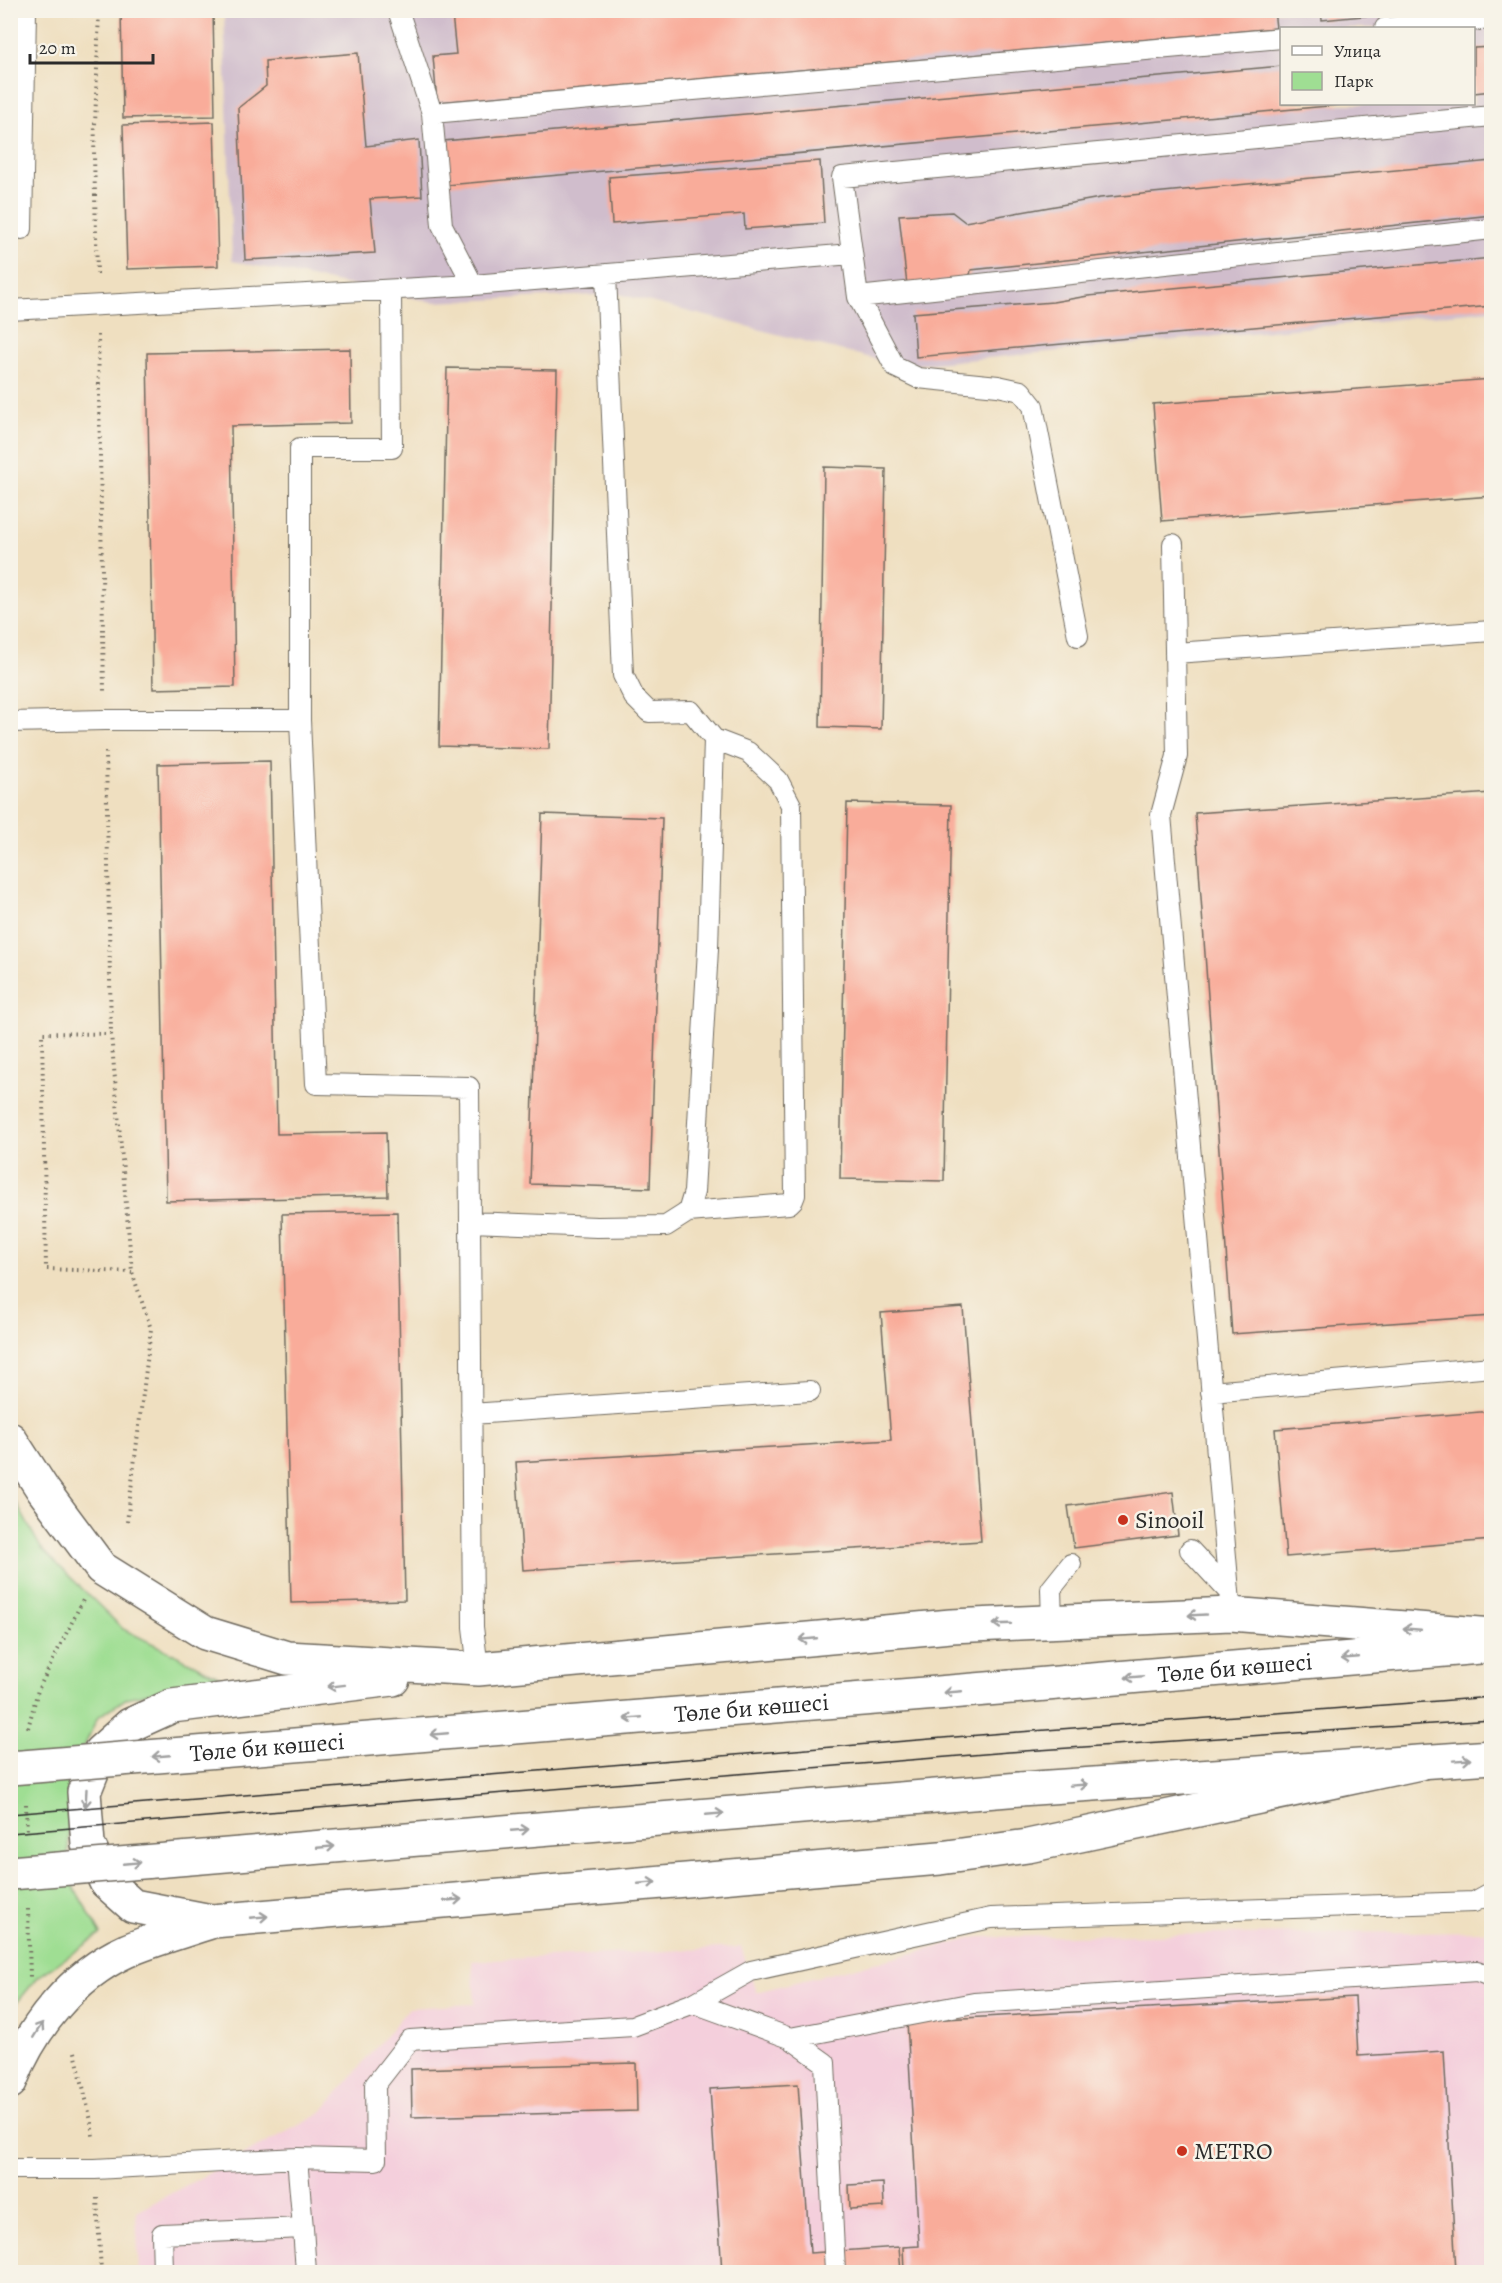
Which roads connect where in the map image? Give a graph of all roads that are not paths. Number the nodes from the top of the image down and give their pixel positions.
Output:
1 (26, 10) edge
2 (398, 10) edge
3 (1491, 19) edge
4 (1397, 27) edge
5 (1280, 38) edge
6 (432, 113) junction
7 (1491, 116) edge
8 (22, 229) dead end
9 (1491, 230) edge
10 (852, 254) junction
11 (606, 274) junction
12 (473, 285) junction
13 (391, 290) junction
14 (858, 297) junction
15 (10, 310) edge
16 (1173, 544) dead end
17 (1491, 631) edge
18 (1078, 636) dead end
19 (1175, 653) junction
20 (300, 720) junction
21 (10, 722) edge
22 (714, 739) junction
23 (688, 1212) junction
24 (470, 1222) junction
25 (1491, 1367) edge
26 (810, 1391) dead end
27 (1211, 1392) junction
28 (471, 1414) junction
29 (10, 1439) edge
30 (1190, 1550) dead end
31 (1071, 1564) dead end
32 (1230, 1602) junction
33 (1052, 1622) junction
34 (1491, 1635) edge
35 (1491, 1646) edge
36 (478, 1669) junction
37 (1491, 1757) edge
38 (1420, 1763) junction
39 (10, 1768) edge
40 (10, 1873) edge
41 (1491, 1892) edge
42 (213, 1921) junction
43 (1491, 1977) edge
44 (694, 2003) junction
45 (790, 2038) junction
46 (10, 2082) edge
47 (297, 2158) junction
48 (10, 2169) edge
49 (303, 2228) junction
50 (163, 2272) edge
51 (306, 2272) edge
52 (835, 2272) edge

1 - 8 lane
2 - 6 lane
3 - 4 lane
5 - 6 lane
6 - 12 lane
7 - 10 lane
9 - 14 lane
10 - 11 lane
10 - 14 lane
11 - 12 lane
11 - 22 lane
12 - 13 lane
13 - 15 lane
13 - 20 lane
14 - 18 lane
16 - 19 lane
17 - 19 lane
19 - 27 lane
20 - 21 lane
20 - 24 lane
22 - 23 lane
22 - 23 lane
23 - 24 lane
24 - 28 lane
25 - 27 lane
26 - 28 lane
27 - 32 lane
28 - 36 lane
29 - 36 main road
30 - 32 lane
31 - 33 lane
32 -> 33 main road
34 -> 32 main road
33 -> 36 main road
35 -> 39 main road, Төле би көшесі, bridge
36 -> 42 main road
38 -> 37 main road
40 -> 38 main road, bridge
42 -> 38 main road
41 - 44 lane
46 -> 42 main road
43 - 45 lane
44 - 45 lane
44 - 47 lane
45 - 52 lane
47 - 48 lane
47 - 49 lane
49 - 50 lane
49 - 51 lane

